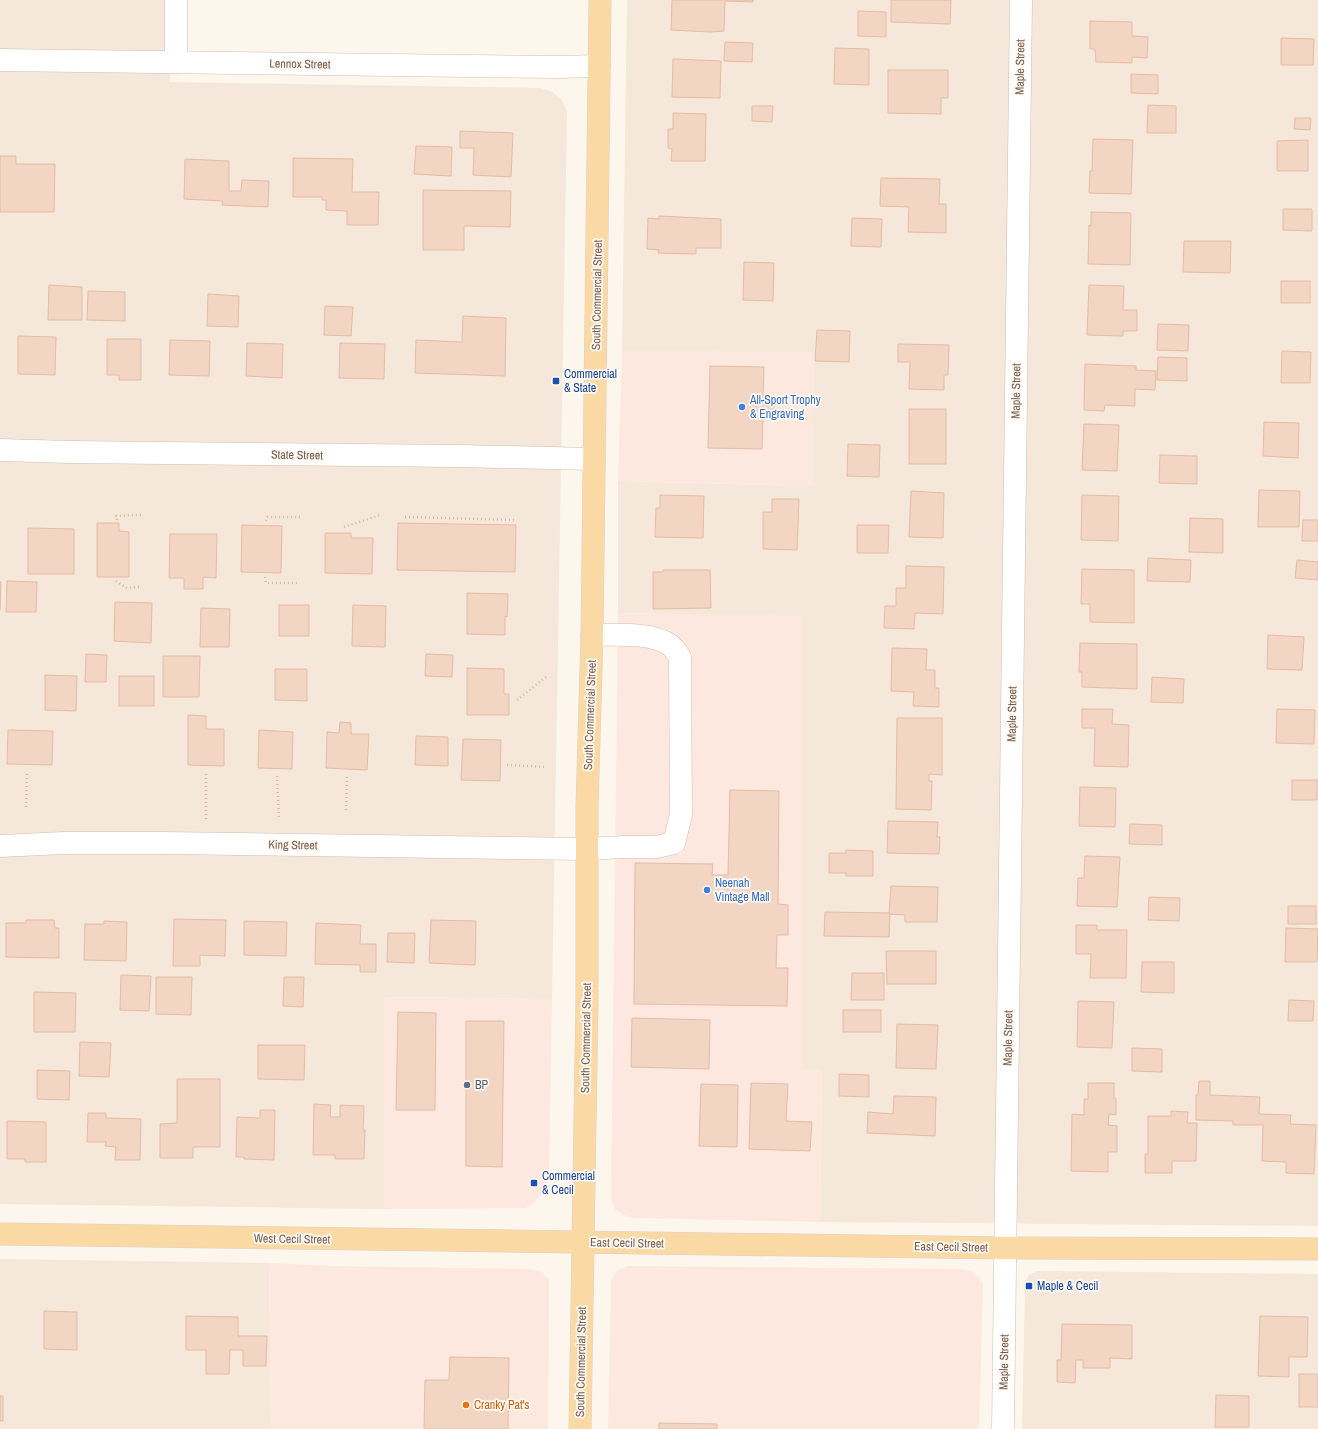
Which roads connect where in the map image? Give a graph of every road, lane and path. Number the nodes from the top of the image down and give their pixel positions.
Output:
1 (176, 0) edge
2 (600, 0) edge
3 (1021, 0) edge
4 (0, 60) edge
5 (176, 62) junction
6 (599, 66) junction
7 (0, 450) edge
8 (594, 459) junction
9 (141, 515) dead end
10 (380, 516) dead end
11 (300, 517) dead end
12 (405, 517) dead end
13 (117, 520) dead end
14 (516, 520) dead end
15 (266, 521) dead end
16 (344, 527) dead end
17 (265, 577) dead end
18 (116, 581) dead end
19 (299, 583) dead end
20 (139, 587) dead end
21 (592, 635) junction
22 (546, 677) dead end
23 (517, 700) dead end
24 (507, 765) dead end
25 (545, 767) dead end
26 (27, 771) dead end
27 (206, 771) dead end
28 (347, 774) dead end
29 (277, 776) dead end
30 (26, 807) dead end
31 (346, 810) dead end
32 (205, 844) junction
33 (280, 845) junction
34 (0, 846) edge
35 (587, 849) junction
36 (0, 1234) edge
37 (583, 1242) junction
38 (1005, 1248) junction
39 (1318, 1249) edge
40 (580, 1429) edge
41 (1003, 1429) edge

1 - 5 street
2 - 6 main road, South Commercial Street
3 - 38 street, Maple Street
4 - 5 street, Lennox Street
5 - 6 street, Lennox Street
6 - 8 main road, South Commercial Street
7 - 8 street, State Street
8 - 21 main road, South Commercial Street
9 - 13 path
10 - 16 path
11 - 15 path
12 - 14 path
17 - 19 path
18 - 20 path
21 - 35 main road, South Commercial Street
21 - 35 street, King Street
22 - 23 path
24 - 25 path
26 - 30 path
27 - 32 path
28 - 31 path
29 - 33 path
32 - 33 street, King Street
32 - 34 street, King Street
33 - 35 street, King Street
35 - 37 main road, South Commercial Street
36 - 37 main road, West Cecil Street
37 - 38 main road, East Cecil Street
37 - 40 main road, South Commercial Street
38 - 39 main road, East Cecil Street
38 - 41 street, Maple Street

